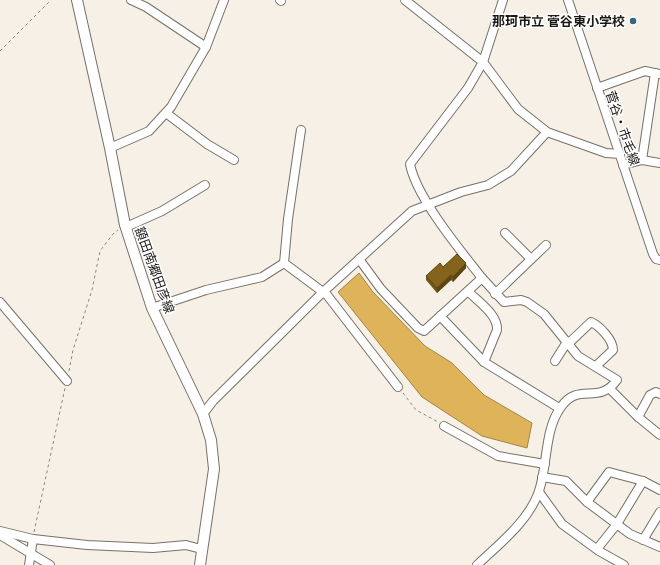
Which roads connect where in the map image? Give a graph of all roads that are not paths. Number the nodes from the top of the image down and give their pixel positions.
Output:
1 (77, 0) edge
2 (131, 0) edge
3 (224, 0) edge
4 (405, 0) edge
5 (503, 0) edge
6 (568, 0) edge
7 (206, 47) junction
8 (483, 62) junction
9 (657, 73) edge
10 (597, 88) junction
11 (166, 113) junction
12 (302, 130) dead end
13 (547, 132) junction
14 (110, 148) junction
15 (620, 154) junction
16 (234, 160) dead end
17 (642, 160) junction
18 (660, 163) edge
19 (623, 165) junction
20 (205, 185) dead end
21 (428, 203) junction
22 (126, 227) junction
23 (505, 233) dead end
24 (546, 245) dead end
25 (359, 259) junction
26 (531, 259) junction
27 (660, 260) edge
28 (284, 263) junction
29 (482, 278) junction
30 (468, 291) junction
31 (322, 293) junction
32 (496, 294) junction
33 (0, 302) edge
34 (152, 308) junction
35 (440, 316) junction
36 (567, 342) junction
37 (555, 361) dead end
38 (484, 362) junction
39 (596, 366) junction
40 (66, 381) dead end
41 (398, 387) road end
42 (610, 389) junction
43 (660, 394) edge
44 (559, 408) junction
45 (203, 414) junction
46 (638, 417) junction
47 (444, 426) road end
48 (660, 435) edge
49 (545, 464) junction
50 (542, 477) junction
51 (643, 481) junction
52 (660, 490) edge
53 (538, 492) junction
54 (587, 502) junction
55 (660, 512) edge
56 (617, 524) junction
57 (0, 532) edge
58 (0, 535) edge
59 (33, 539) junction
60 (643, 540) junction
61 (660, 547) edge
62 (201, 549) junction
63 (597, 549) junction
64 (30, 555) junction
65 (29, 565) edge
66 (50, 565) edge
67 (200, 565) edge
68 (477, 565) edge
69 (624, 565) edge

1 - 14 main road, 額田南郷田彦線
2 - 7 street
3 - 7 street
4 - 8 street
5 - 8 street
6 - 10 street, 菅谷・市毛線
7 - 11 street
8 - 13 street
8 - 21 street
9 - 10 street
9 - 17 street
10 - 15 street, 菅谷・市毛線
11 - 14 street
11 - 16 street
12 - 28 street
13 - 15 street
13 - 21 street
14 - 22 main road, 額田南郷田彦線
15 - 19 street, 菅谷・市毛線
17 - 18 street
17 - 19 street
19 - 27 street, 菅谷・市毛線
20 - 22 street
21 - 25 street
21 - 29 street
22 - 34 main road, 額田南郷田彦線
23 - 26 street
24 - 26 street
25 - 31 street
25 - 35 street
26 - 32 street
28 - 31 street
28 - 34 street
29 - 30 street
29 - 32 street
30 - 35 street
30 - 38 street
31 - 41 street
31 - 45 street
32 - 36 street
33 - 40 street
34 - 45 main road, 額田南郷田彦線
35 - 38 street
36 - 37 street
36 - 39 street
36 - 39 street
38 - 44 street
39 - 42 street
42 - 44 street
42 - 46 street
43 - 46 street
44 - 49 street
45 - 62 main road, 額田南郷田彦線
46 - 48 street
47 - 49 street
49 - 50 street
50 - 53 street
50 - 54 street
51 - 52 street
51 - 54 street
51 - 56 street
53 - 63 street
53 - 68 street
54 - 56 street
55 - 60 street
56 - 60 street
56 - 63 street
57 - 59 street
58 - 64 street
59 - 62 street
59 - 64 street
60 - 61 street
62 - 67 main road, 額田南郷田彦線
63 - 69 street
64 - 65 street
64 - 66 street

